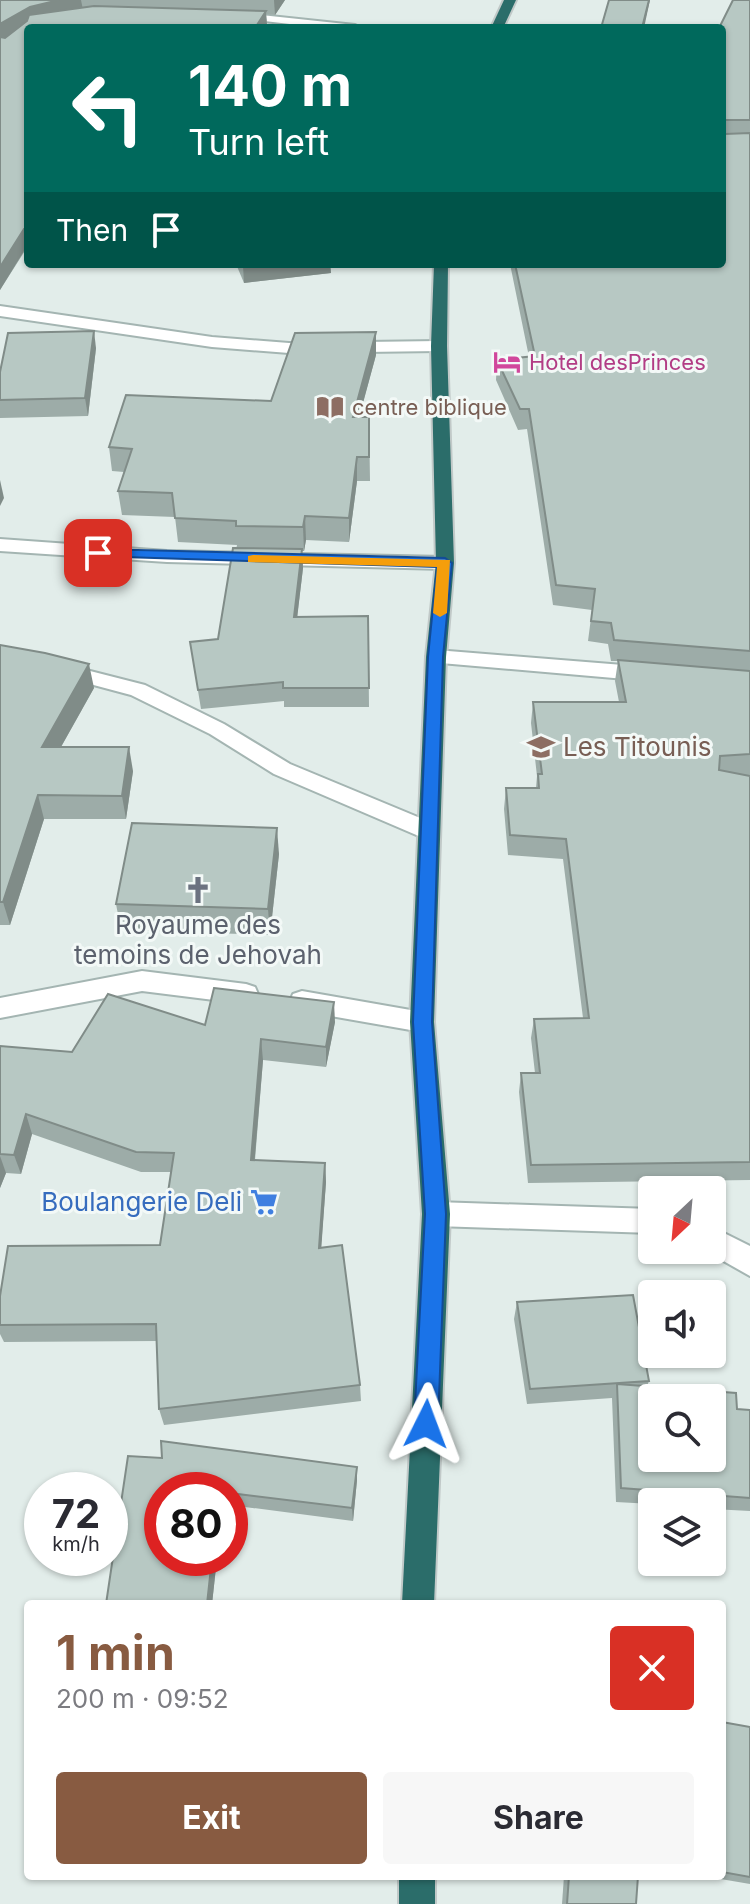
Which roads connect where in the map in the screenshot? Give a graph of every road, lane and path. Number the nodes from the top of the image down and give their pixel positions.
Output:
1 (510, 0) edge
2 (220, 13) edge
3 (319, 24) edge
4 (499, 24) edge
5 (441, 268) edge
6 (0, 311) edge
7 (439, 346) junction
8 (0, 545) edge
9 (445, 563) junction
10 (0, 654) edge
11 (436, 657) junction
12 (671, 676) edge
13 (429, 831) junction
14 (0, 1008) edge
15 (422, 1022) junction
16 (436, 1214) junction
17 (638, 1221) edge
18 (726, 1248) edge
19 (750, 1263) edge
20 (418, 1600) edge
21 (417, 1880) edge
22 (417, 1904) edge

1 - 4 highway
2 - 3 street
5 - 7 highway
6 - 7 street
7 - 9 highway
8 - 9 street
9 - 11 highway
10 - 13 street
11 - 12 street
11 - 13 highway
13 - 15 highway
14 - 15 street
15 - 16 highway
16 - 17 street
16 - 20 highway
18 - 19 street
21 - 22 highway

